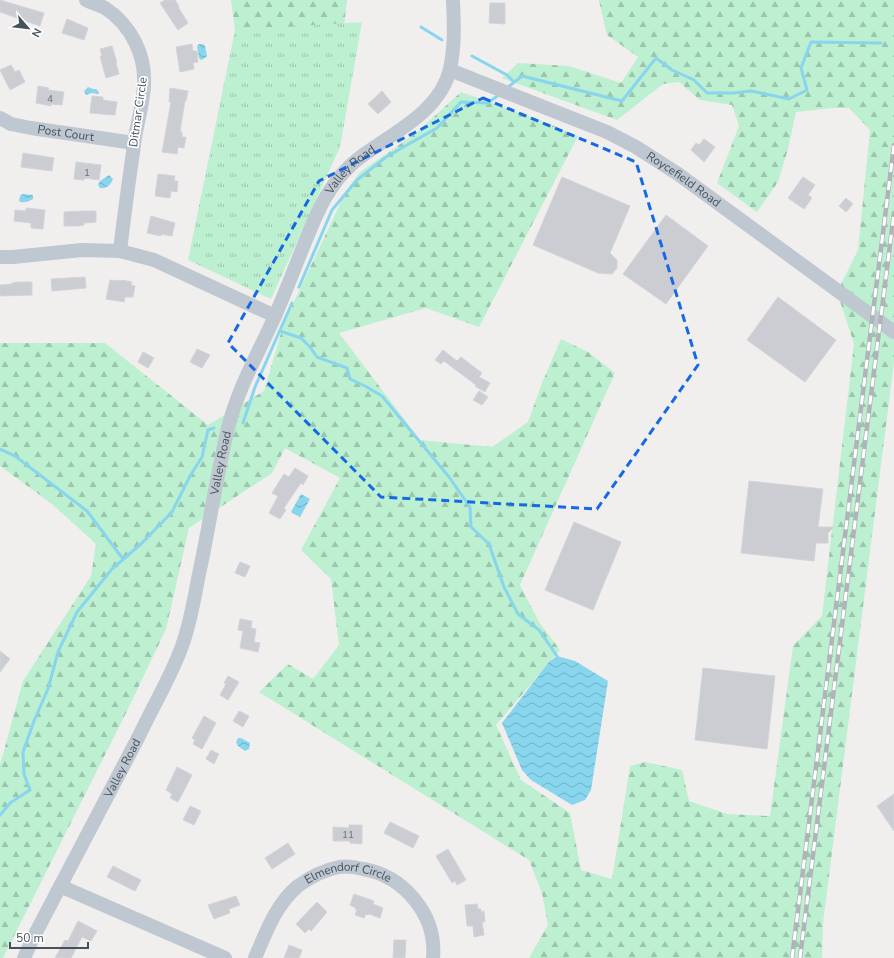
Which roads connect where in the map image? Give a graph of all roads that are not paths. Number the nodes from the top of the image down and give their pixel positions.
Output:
1 (86, 0) edge
2 (453, 0) edge
3 (450, 70) junction
4 (0, 118) edge
5 (134, 143) junction
6 (120, 251) junction
7 (0, 257) edge
8 (275, 316) junction
9 (894, 332) edge
10 (60, 886) junction
11 (24, 958) edge
12 (225, 958) edge
13 (255, 958) edge
14 (433, 958) edge

1 - 5 street, Ditmar Circle
2 - 3 street, Valley Road
3 - 8 street, Valley Road
3 - 9 street, Roycefield Road
4 - 5 street, Post Court
5 - 6 street, Ditmar Circle
6 - 7 street
6 - 8 street
8 - 10 street, Valley Road
10 - 11 street, Valley Road
10 - 12 street
13 - 14 street, Elmendorf Circle

